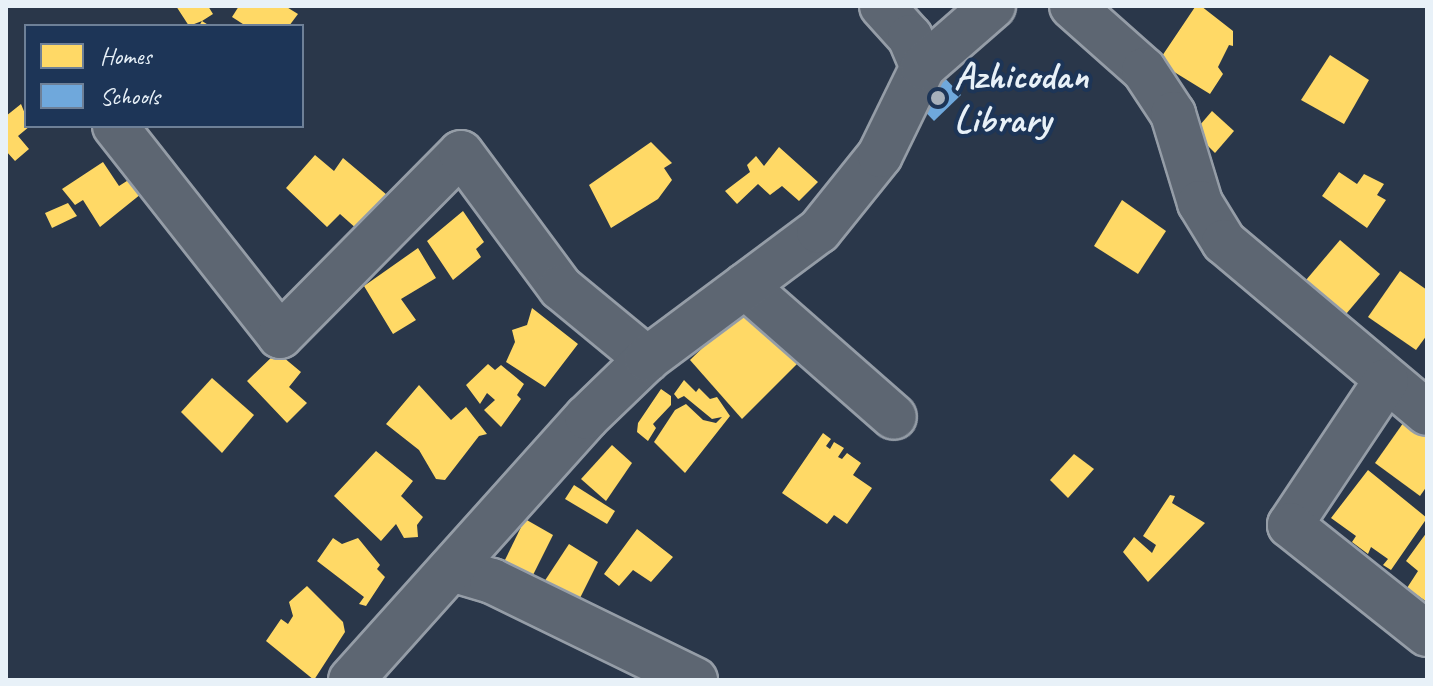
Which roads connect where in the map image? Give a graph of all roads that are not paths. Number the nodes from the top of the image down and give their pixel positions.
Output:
1 (882, 6) edge
2 (993, 6) edge
3 (1072, 6) edge
4 (923, 67) junction
5 (117, 128) edge
6 (745, 286) junction
7 (647, 359) junction
8 (1386, 381) junction
9 (1427, 413) edge
10 (894, 417) dead end
11 (451, 569) junction
12 (1427, 634) edge
13 (351, 680) edge
14 (695, 680) edge

1 - 4 street
2 - 4 street
3 - 8 street
4 - 6 street
5 - 7 street
6 - 7 street
6 - 10 street
7 - 11 street
8 - 9 street
8 - 12 street
11 - 13 street
11 - 14 street

